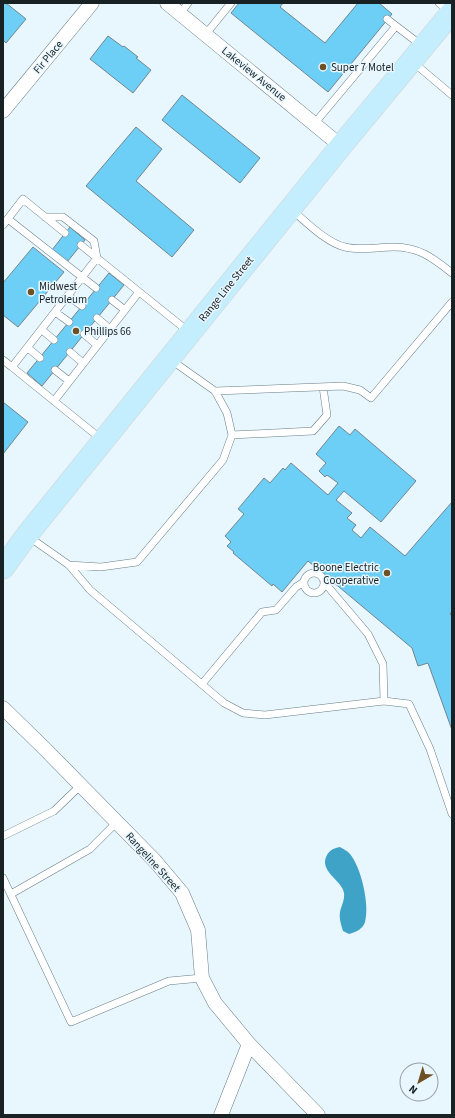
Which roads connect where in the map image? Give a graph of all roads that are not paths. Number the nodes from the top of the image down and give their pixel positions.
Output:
1 (92, 3) edge
2 (167, 3) edge
3 (231, 3) edge
4 (184, 8) edge
5 (448, 9) edge
6 (387, 19) dead end
7 (396, 26) junction
8 (205, 35) junction
9 (417, 54) junction
10 (452, 95) edge
11 (3, 111) edge
12 (314, 124) junction
13 (340, 146) junction
14 (290, 209) junction
15 (45, 217) junction
16 (8, 219) junction
17 (3, 225) edge
18 (65, 233) dead end
19 (81, 245) dead end
20 (97, 258) junction
21 (452, 273) edge
22 (82, 277) junction
23 (96, 288) dead end
24 (139, 292) junction
25 (68, 296) junction
26 (112, 300) dead end
27 (452, 302) edge
28 (82, 306) dead end
29 (125, 310) junction
30 (55, 312) junction
31 (97, 318) dead end
32 (69, 322) dead end
33 (110, 328) junction
34 (42, 330) junction
35 (190, 333) junction
36 (84, 334) dead end
37 (54, 340) dead end
38 (97, 345) junction
39 (28, 348) junction
40 (70, 352) dead end
41 (40, 358) dead end
42 (169, 358) junction
43 (3, 360) edge
44 (83, 363) junction
45 (12, 367) junction
46 (55, 370) dead end
47 (69, 381) junction
48 (323, 387) junction
49 (216, 391) junction
50 (54, 401) junction
51 (232, 435) junction
52 (103, 441) junction
53 (27, 536) junction
54 (69, 565) junction
55 (3, 568) edge
56 (304, 582) junction
57 (324, 582) junction
58 (202, 684) junction
59 (384, 701) junction
60 (3, 708) edge
61 (81, 785) junction
62 (452, 814) edge
63 (117, 822) junction
64 (3, 836) edge
65 (3, 878) edge
66 (10, 894) junction
67 (202, 978) junction
68 (249, 1044) junction
69 (221, 1115) edge
70 (318, 1115) edge

1 - 11 street, Fir Place
2 - 4 street, Lakeview Avenue
3 - 8 lane
4 - 8 street, Lakeview Avenue
5 - 9 main road, Range Line Street
6 - 7 lane
7 - 9 lane
7 - 12 lane
8 - 12 street, Lakeview Avenue
9 - 10 lane
9 - 13 main road, Range Line Street
12 - 13 street, Lakeview Avenue
13 - 14 main road, Range Line Street
14 - 21 lane
14 - 35 main road, Range Line Street
15 - 16 lane
15 - 18 lane
15 - 20 lane
16 - 17 lane
16 - 22 lane
19 - 20 lane
20 - 22 lane
20 - 24 lane
22 - 23 lane
22 - 25 lane
24 - 29 lane
24 - 35 lane
25 - 28 lane
25 - 30 lane
26 - 29 lane
27 - 48 lane
29 - 33 lane
30 - 32 lane
30 - 34 lane
31 - 33 lane
33 - 38 lane
34 - 37 lane
34 - 39 lane
35 - 42 main road, Range Line Street
36 - 38 lane
38 - 44 lane
39 - 41 lane
39 - 45 lane
40 - 44 lane
42 - 49 lane
42 - 52 main road, Range Line Street
43 - 45 lane
44 - 47 lane
45 - 50 lane
46 - 47 lane
47 - 50 lane
48 - 49 lane
48 - 51 lane
49 - 51 lane
50 - 52 lane
51 - 54 lane
52 - 53 main road, Range Line Street
53 - 54 lane
53 - 55 main road, Range Line Street
54 - 58 lane
56 - 57 lane
56 - 57 lane
56 - 58 lane
57 - 59 lane
58 - 59 lane
59 - 62 lane
60 - 61 street, Rangeline Street
61 - 63 street, Rangeline Street
61 - 64 lane
63 - 66 lane
63 - 67 street, Rangeline Street
65 - 66 lane
66 - 67 lane
67 - 68 street, Rangeline Street
68 - 69 street
68 - 70 street, Rangeline Street

